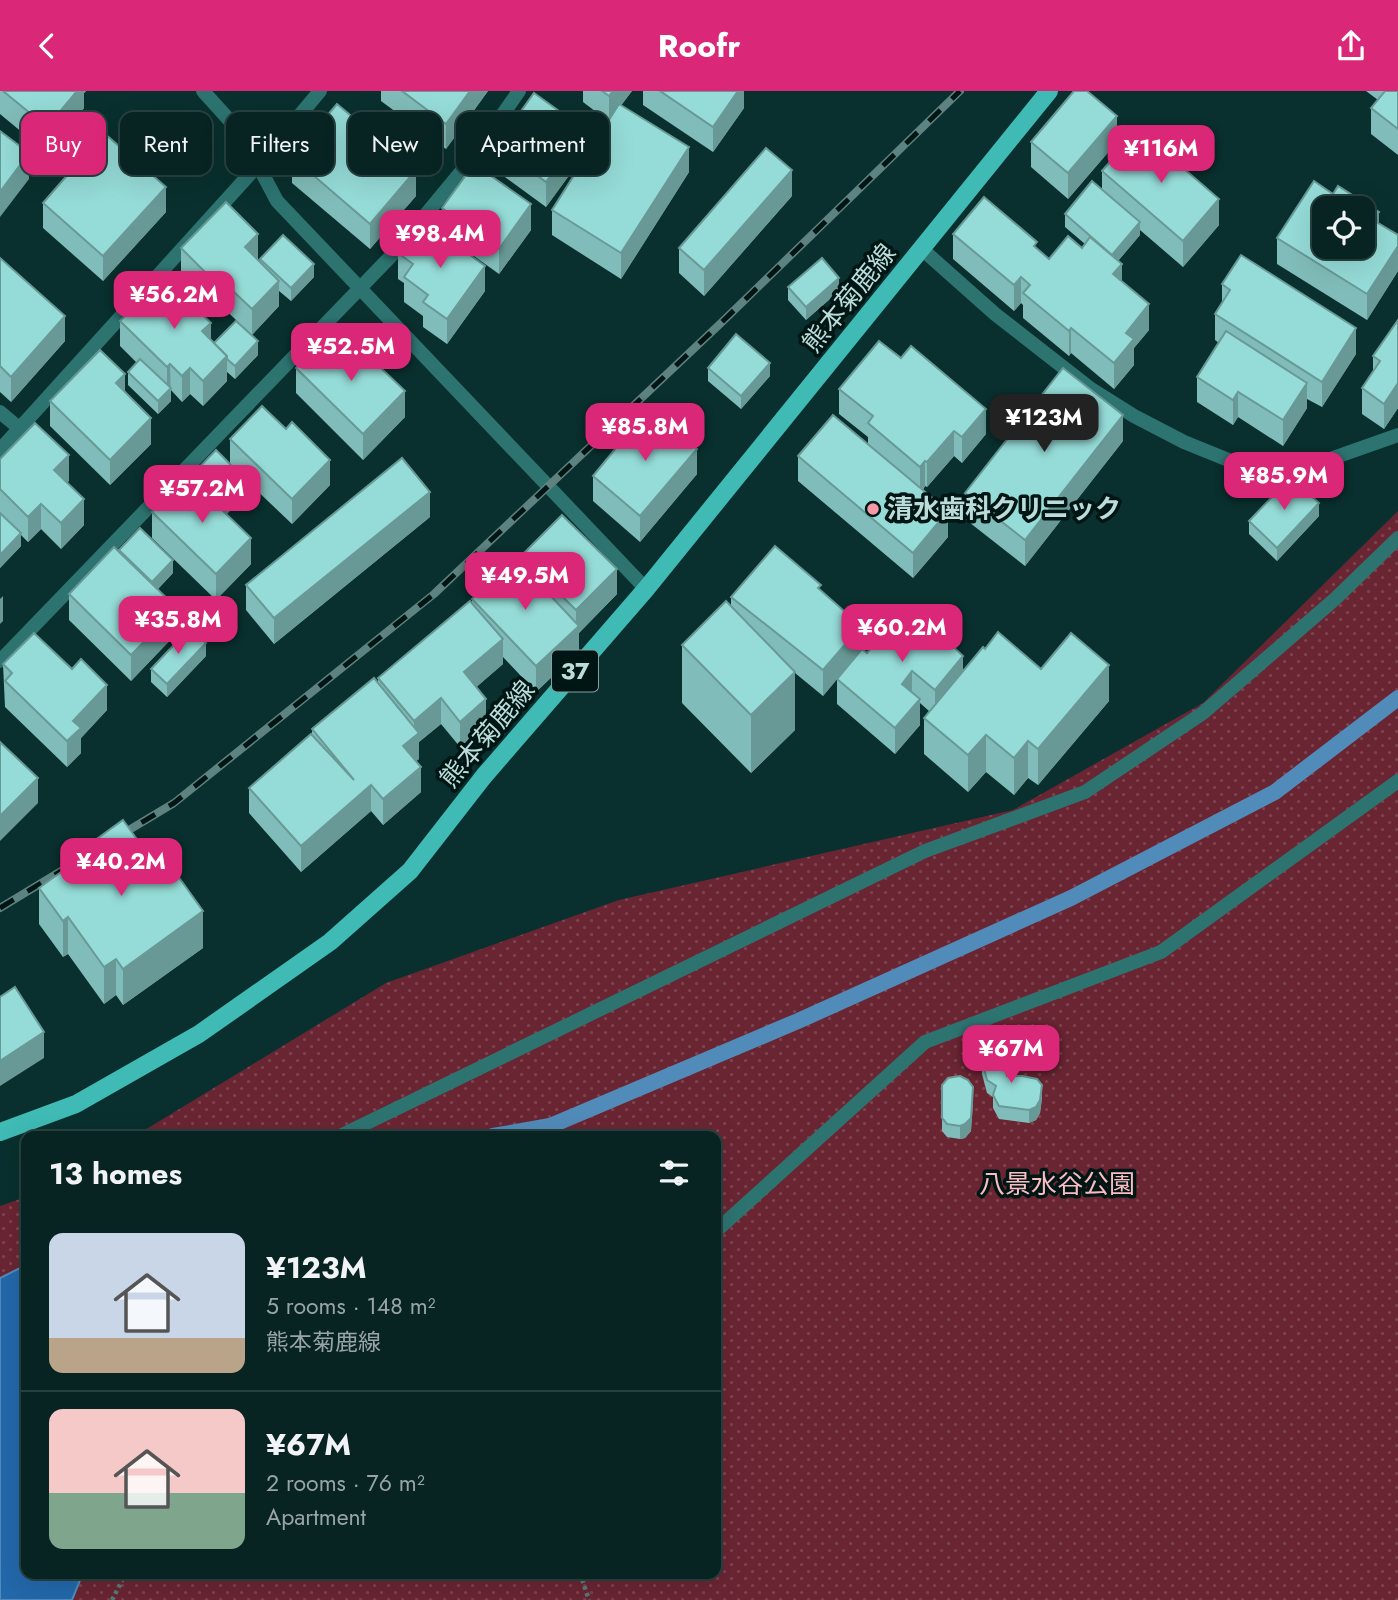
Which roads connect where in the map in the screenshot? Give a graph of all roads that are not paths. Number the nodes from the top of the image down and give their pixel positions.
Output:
1 (202, 91) edge
2 (320, 91) edge
3 (519, 91) edge
4 (1049, 91) edge
5 (302, 112) edge
6 (226, 117) edge
7 (248, 175) edge
8 (263, 175) edge
9 (923, 250) junction
10 (359, 287) junction
11 (0, 412) edge
12 (19, 428) junction
13 (1398, 435) edge
14 (0, 450) edge
15 (1398, 538) edge
16 (646, 589) junction
17 (0, 661) edge
18 (1398, 781) edge
19 (350, 1131) edge
20 (0, 1132) edge
21 (721, 1226) edge

1 - 6 street
2 - 5 street
3 - 10 street
4 - 9 main road, 熊本菊鹿線 / 37
7 - 12 street
8 - 10 street
9 - 13 street
9 - 16 main road, 熊本菊鹿線 / 37
10 - 16 street
10 - 17 street
11 - 12 street
12 - 14 street
15 - 19 street
16 - 20 main road, 熊本菊鹿線 / 37
18 - 21 street

